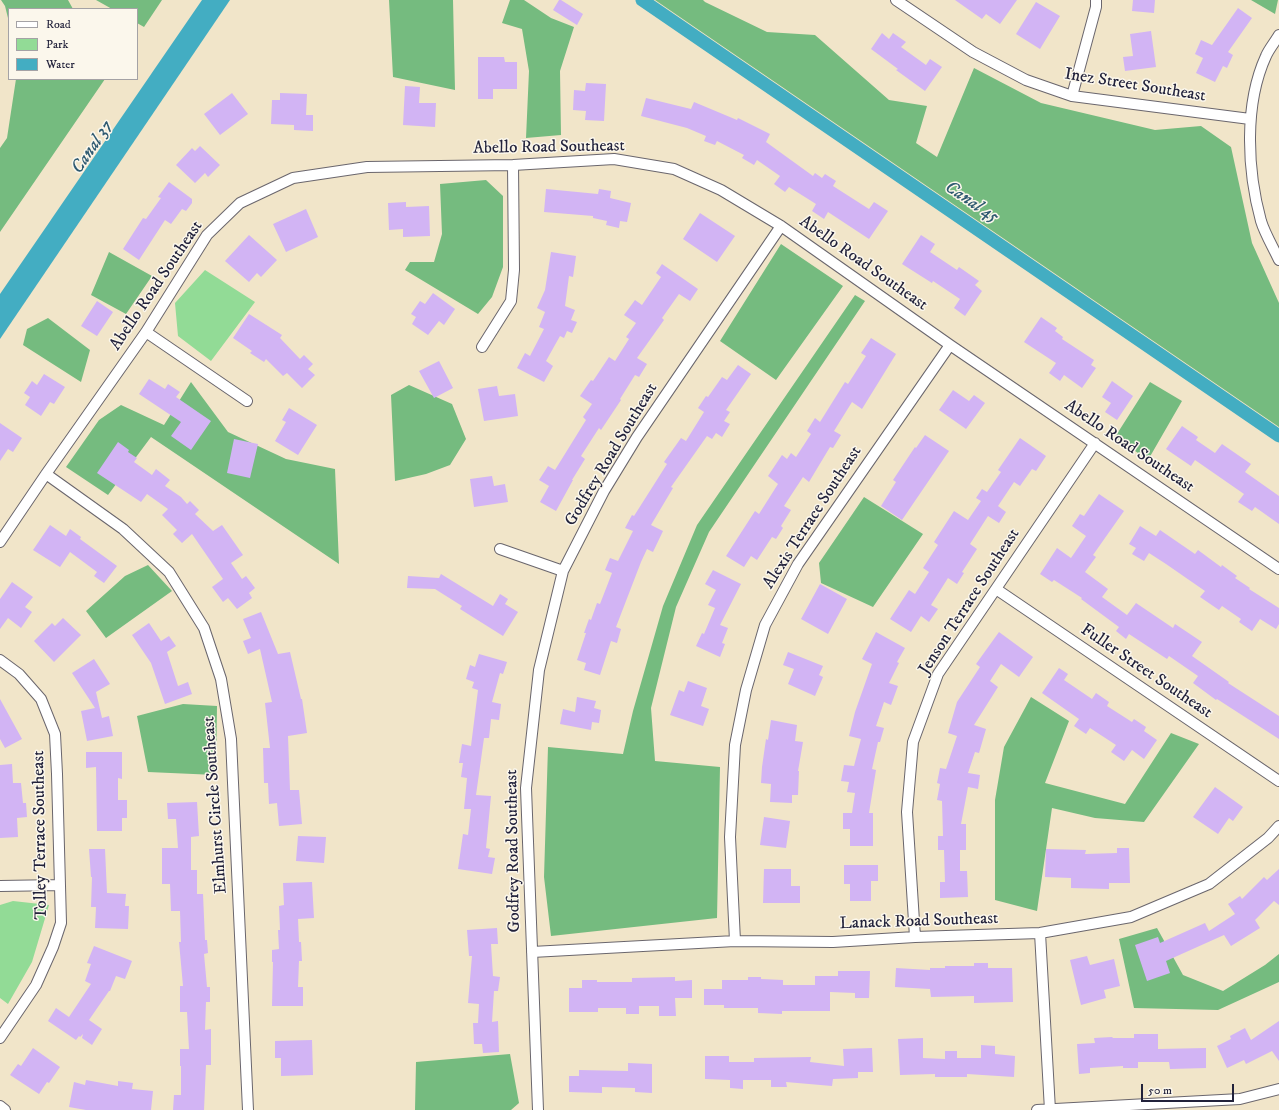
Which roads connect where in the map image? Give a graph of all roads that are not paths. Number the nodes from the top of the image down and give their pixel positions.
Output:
1 (896, 0) edge
2 (1096, 0) edge
3 (1279, 35) edge
4 (1072, 96) junction
5 (1250, 119) junction
6 (513, 165) junction
7 (781, 226) junction
8 (1279, 260) edge
9 (146, 332) junction
10 (950, 345) junction
11 (482, 347) dead end
12 (247, 401) dead end
13 (1095, 443) junction
14 (46, 474) junction
15 (0, 542) edge
16 (500, 549) dead end
17 (1279, 568) edge
18 (563, 570) junction
19 (996, 589) junction
20 (0, 660) edge
21 (1279, 781) edge
22 (1279, 826) edge
23 (60, 885) junction
24 (0, 886) edge
25 (1040, 933) junction
26 (915, 937) junction
27 (735, 941) junction
28 (532, 952) junction
29 (0, 1038) edge
30 (1279, 1089) edge
31 (0, 1106) edge
32 (6, 1110) edge
33 (248, 1110) edge
34 (538, 1110) edge
35 (1037, 1110) edge
36 (1050, 1110) edge

1 - 4 street, Inez Street Southeast
2 - 4 street
3 - 5 street
4 - 5 street, Inez Street Southeast
5 - 8 street
6 - 7 street, Abello Road Southeast
6 - 9 street, Abello Road Southeast
6 - 11 street
7 - 10 street, Abello Road Southeast
7 - 18 street, Godfrey Road Southeast
9 - 12 street
9 - 14 street, Abello Road Southeast
10 - 13 street, Abello Road Southeast
10 - 27 street, Alexis Terrace Southeast
13 - 17 street, Abello Road Southeast
13 - 19 street, Jenson Terrace Southeast
14 - 15 street, Abello Road Southeast
14 - 33 street, Elmhurst Circle Southeast
16 - 18 street
18 - 28 street, Godfrey Road Southeast
19 - 21 street, Fuller Street Southeast
19 - 26 street, Jenson Terrace Southeast
20 - 23 street, Tolley Terrace Southeast
22 - 25 street, Lanack Road Southeast
23 - 24 street
23 - 29 street, Tolley Terrace Southeast
25 - 26 street, Lanack Road Southeast
25 - 36 street
26 - 27 street, Lanack Road Southeast
27 - 28 street, Lanack Road Southeast
28 - 34 street, Godfrey Road Southeast
30 - 36 street
31 - 32 street
35 - 36 street

